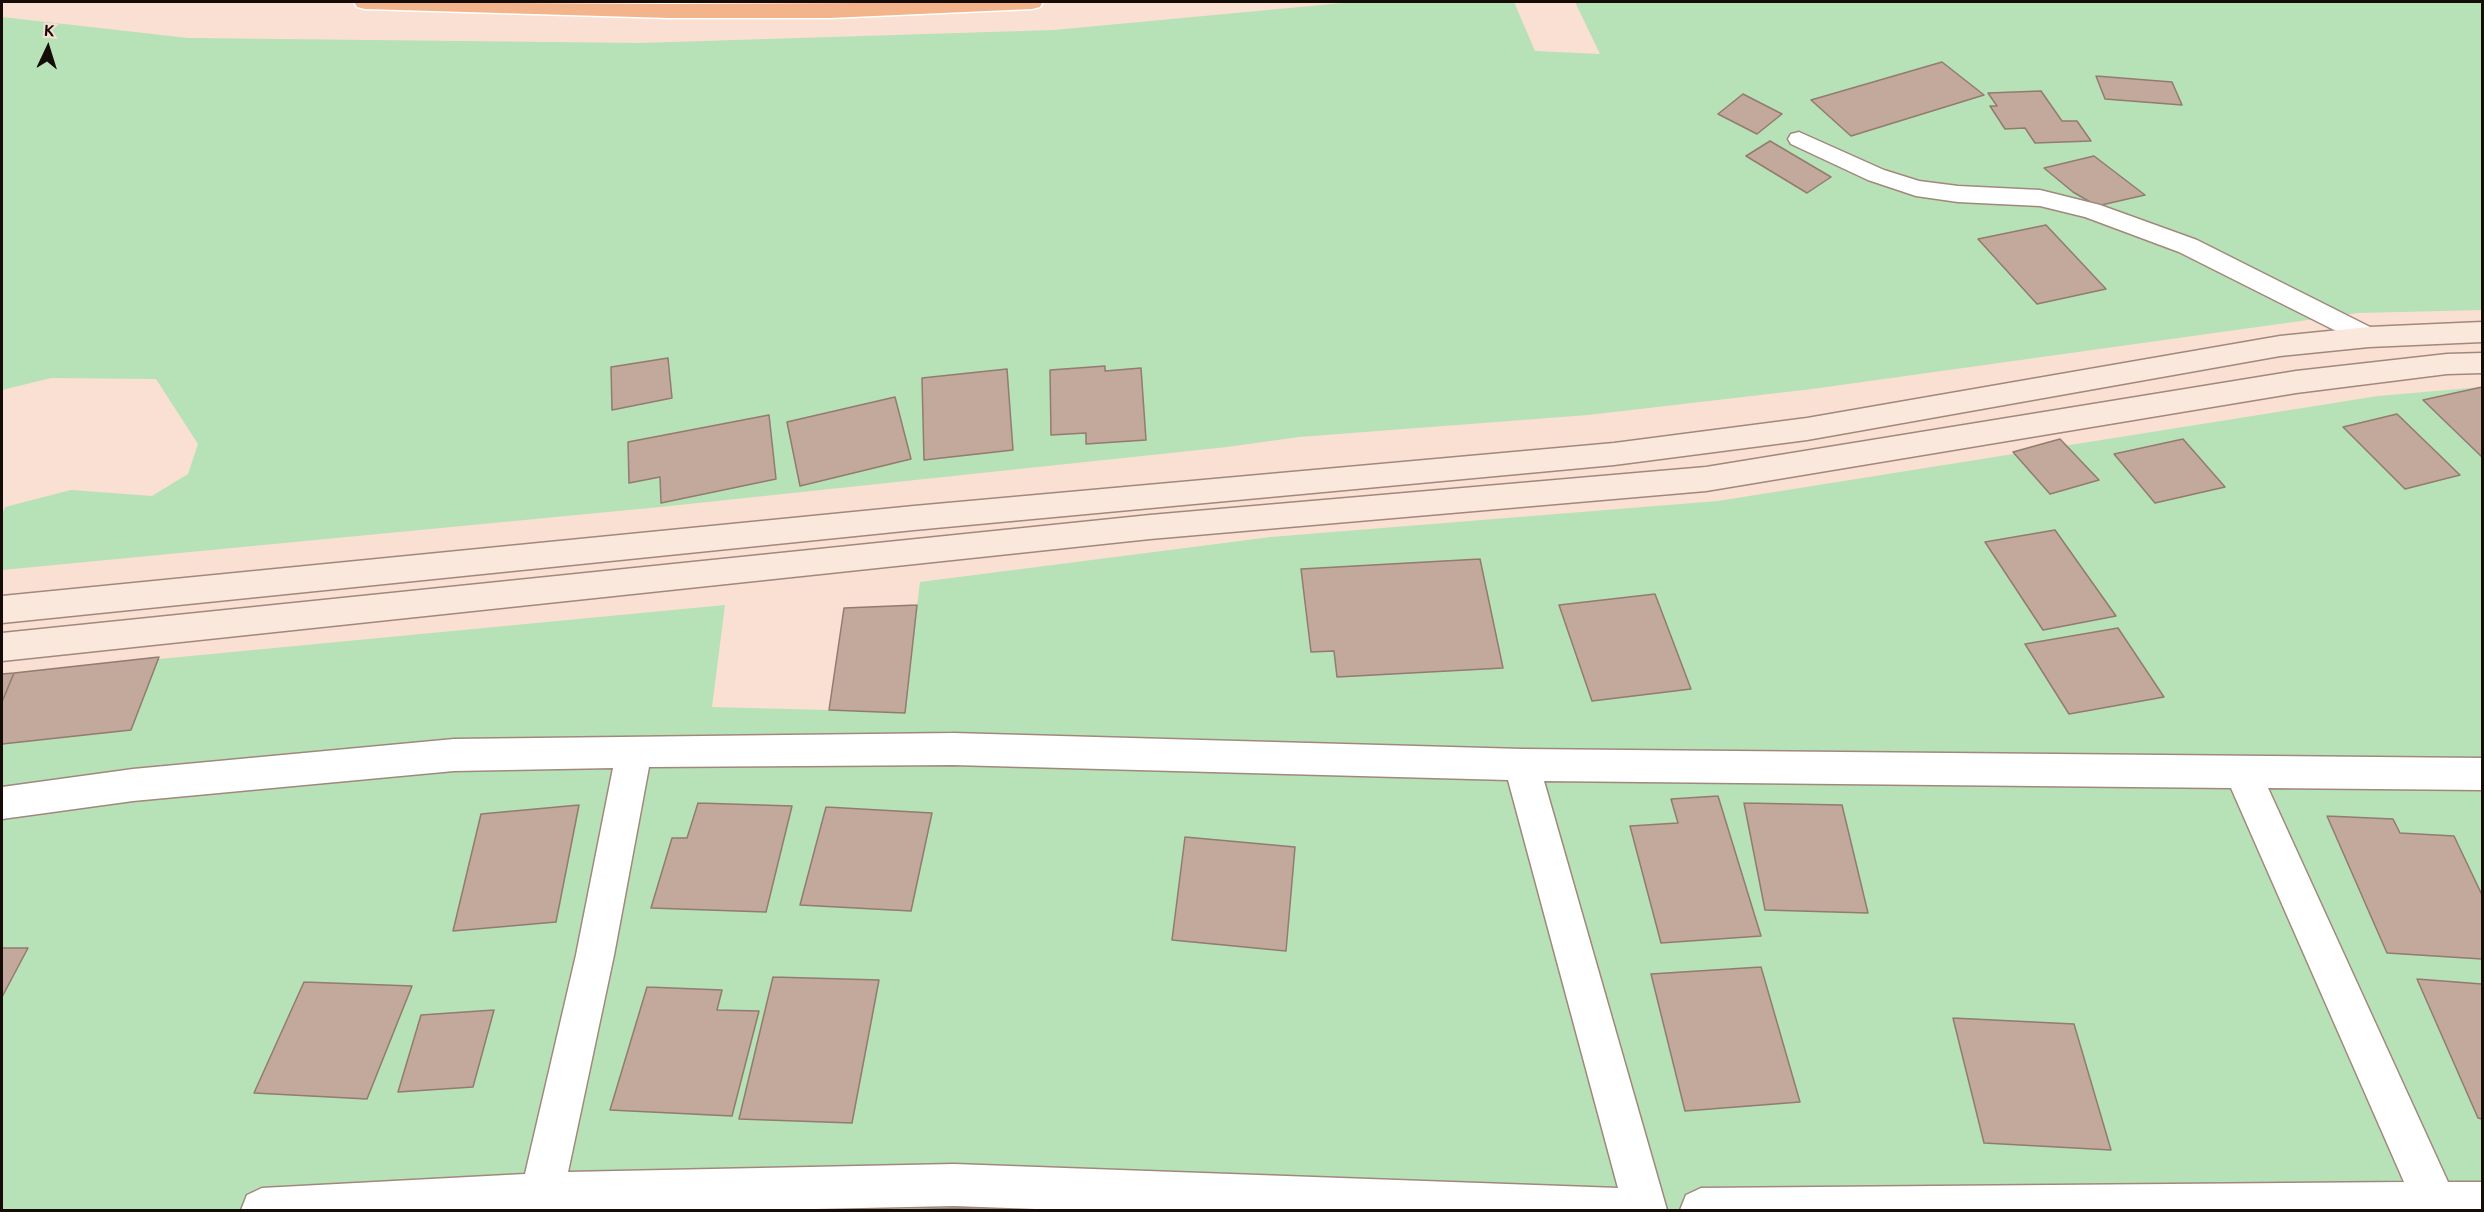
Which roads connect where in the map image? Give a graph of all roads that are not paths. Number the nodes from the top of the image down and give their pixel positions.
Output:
1 (365, 2) edge
2 (1032, 2) edge
3 (1799, 139) dead end
4 (2482, 332) edge
5 (2369, 337) junction
6 (2482, 363) edge
7 (2, 610) edge
8 (2, 647) edge
9 (634, 752) junction
10 (1522, 765) junction
11 (2244, 773) junction
12 (2482, 774) edge
13 (2, 803) edge
14 (540, 1202) edge
15 (2435, 1203) junction
16 (2482, 1204) edge
17 (262, 1210) edge
18 (1632, 1210) edge
19 (1646, 1210) edge
20 (1701, 1210) edge

1 - 2 highway
3 - 5 lane
4 - 5 main road
5 - 7 main road
6 - 8 main road
9 - 10 street
9 - 13 street
9 - 14 street
10 - 11 street
10 - 19 street
11 - 12 street
11 - 15 street
14 - 17 street
14 - 18 street
15 - 16 street
15 - 20 street

